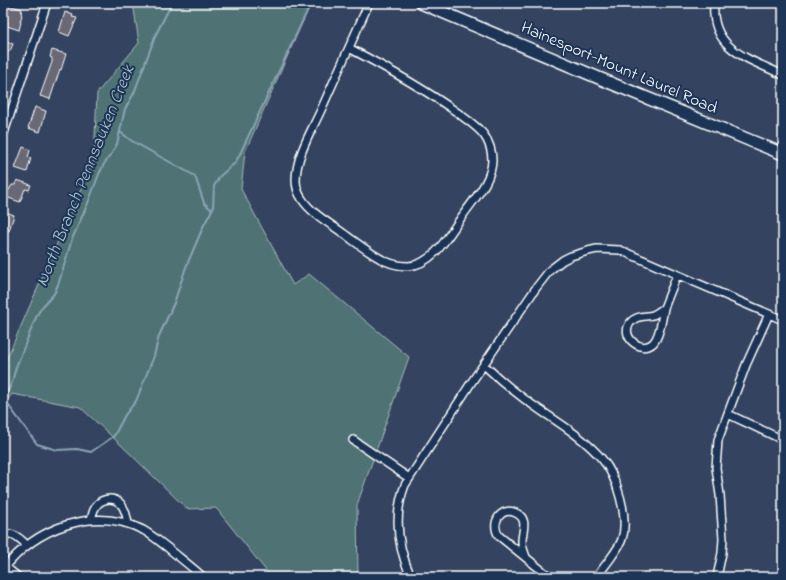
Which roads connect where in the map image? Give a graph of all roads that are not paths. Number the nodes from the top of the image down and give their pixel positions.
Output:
1 (47, 3) edge
2 (369, 3) edge
3 (421, 3) edge
4 (714, 3) edge
5 (349, 48) junction
6 (783, 75) edge
7 (3, 136) edge
8 (783, 154) edge
9 (677, 275) junction
10 (664, 308) junction
11 (769, 314) junction
12 (783, 320) edge
13 (484, 365) junction
14 (728, 414) junction
15 (353, 440) dead end
16 (783, 440) edge
17 (409, 478) junction
18 (91, 520) junction
19 (128, 524) junction
20 (3, 534) edge
21 (27, 545) junction
22 (526, 557) junction
23 (4, 567) edge
24 (18, 577) edge
25 (203, 577) edge
26 (411, 577) edge
27 (550, 577) edge
28 (596, 577) edge
29 (717, 577) edge

1 - 7 street
2 - 5 street
3 - 8 main road, Hainesport-Mount Laurel Road
4 - 6 street
5 - 5 street
9 - 10 street
9 - 11 street
9 - 13 street
10 - 10 street
11 - 12 street
11 - 14 street
13 - 17 street
13 - 28 street
14 - 16 street
14 - 29 street
15 - 17 street
17 - 26 street
18 - 19 street
18 - 19 street
18 - 21 street
19 - 25 street
20 - 21 street
21 - 23 street
22 - 22 street
22 - 27 street
23 - 24 street

